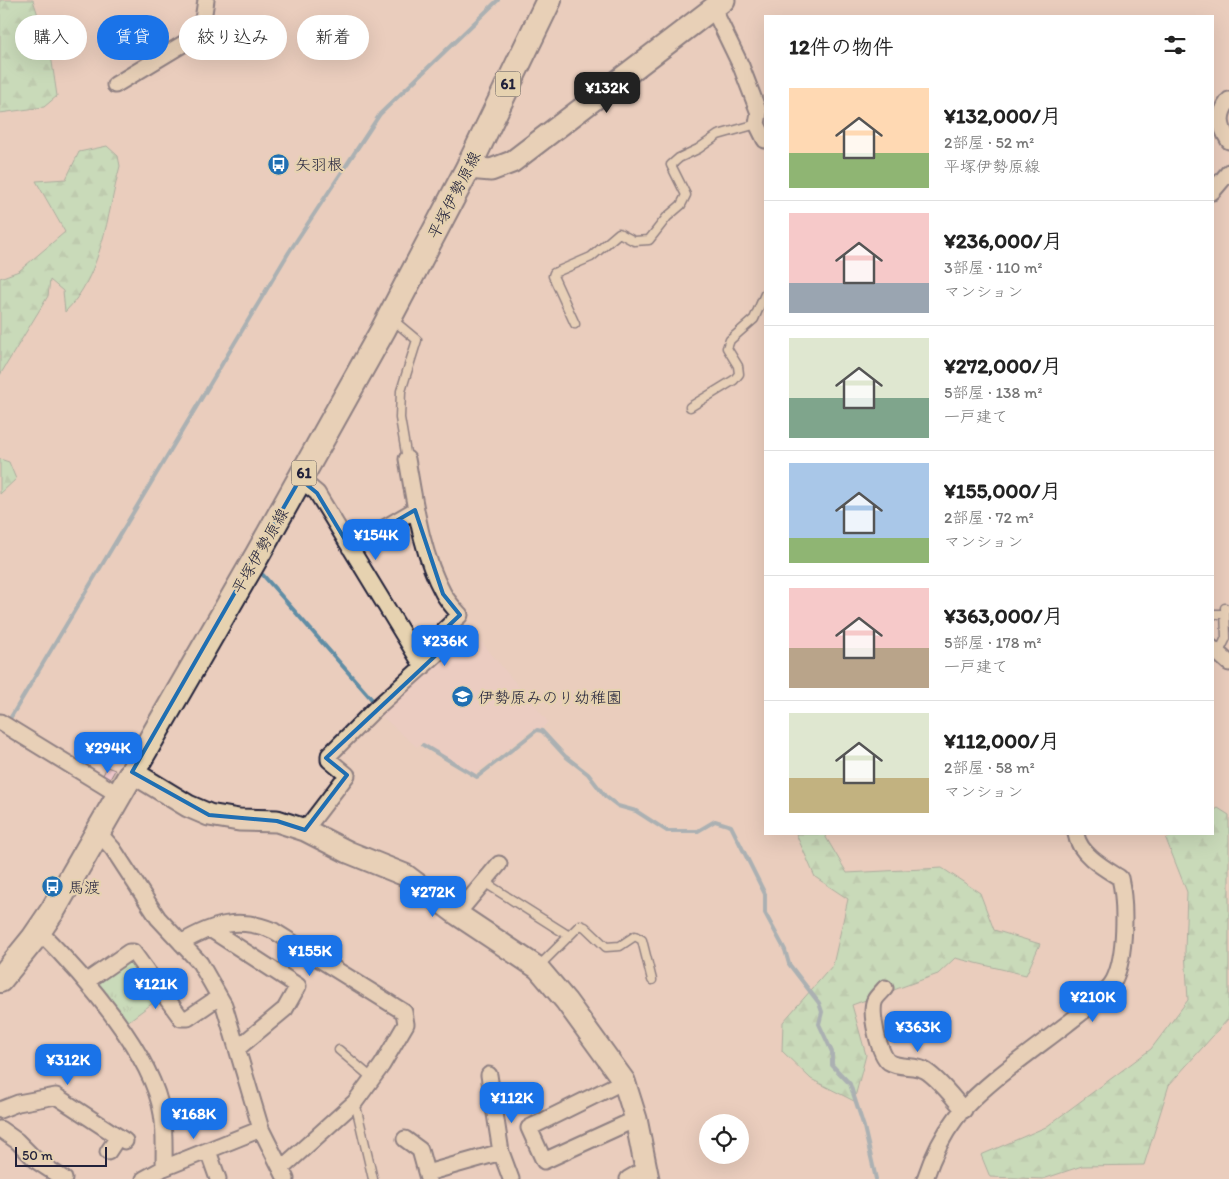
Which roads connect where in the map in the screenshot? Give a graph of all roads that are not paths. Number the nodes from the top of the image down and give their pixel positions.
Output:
1 (206, 0) edge
2 (549, 0) edge
3 (718, 4) edge
4 (115, 85) dead end
5 (1229, 100) edge
6 (757, 124) junction
7 (764, 138) edge
8 (1229, 141) edge
9 (468, 168) junction
10 (1227, 177) edge
11 (1214, 190) edge
12 (764, 296) edge
13 (390, 317) junction
14 (575, 324) dead end
15 (690, 407) dead end
16 (407, 459) joint
17 (300, 479) junction
18 (416, 510) junction
19 (350, 548) junction
20 (1214, 614) edge
21 (1220, 654) edge
22 (423, 667) junction
23 (0, 722) edge
24 (132, 772) junction
25 (119, 795) junction
26 (305, 830) junction
27 (98, 832) junction
28 (1076, 835) edge
29 (499, 864) dead end
30 (484, 882) junction
31 (457, 914) junction
32 (210, 929) junction
33 (39, 931) junction
34 (569, 936) junction
35 (181, 943) junction
36 (538, 968) junction
37 (0, 980) edge
38 (652, 980) dead end
39 (87, 981) junction
40 (885, 988) dead end
41 (219, 997) junction
42 (238, 1048) junction
43 (339, 1050) dead end
44 (489, 1075) dead end
45 (372, 1078) junction
46 (624, 1081) junction
47 (355, 1102) junction
48 (0, 1110) edge
49 (964, 1110) junction
50 (636, 1119) junction
51 (0, 1129) edge
52 (261, 1129) junction
53 (405, 1139) dead end
54 (208, 1151) junction
55 (108, 1152) dead end
56 (501, 1152) junction
57 (164, 1168) junction
58 (284, 1174) edge
59 (647, 1174) edge
60 (427, 1176) edge
61 (64, 1179) edge
62 (144, 1179) edge
63 (218, 1179) edge
64 (373, 1179) edge
65 (511, 1179) edge
66 (628, 1179) edge
67 (926, 1179) edge

1 - 4 street
2 - 9 main road, 平塚伊勢原線 / 61
3 - 6 street
3 - 9 street
5 - 8 street
6 - 7 street
6 - 14 lane
9 - 13 main road, 平塚伊勢原線 / 61
10 - 11 street
12 - 15 lane
13 - 16 lane
13 - 17 main road, 平塚伊勢原線 / 61
16 - 18 street
17 - 19 street
17 - 24 main road, 平塚伊勢原線 / 61
18 - 19 street
18 - 22 street
19 - 22 street
20 - 21 lane
22 - 26 street
23 - 25 street
24 - 25 main road, 平塚伊勢原線 / 61
24 - 26 street
25 - 27 main road, 平塚伊勢原線 / 61
26 - 31 street
27 - 33 main road, 平塚伊勢原線 / 61
27 - 35 street
28 - 49 street
29 - 30 street
30 - 31 street
30 - 34 lane
31 - 36 street
32 - 35 street
32 - 42 street
32 - 45 street
33 - 37 main road, 平塚伊勢原線 / 61
33 - 39 street
34 - 36 lane
34 - 38 lane
35 - 41 street
36 - 46 street
39 - 41 street
39 - 57 street
40 - 49 street
41 - 42 street
42 - 52 street
43 - 45 lane
44 - 56 street
45 - 47 street
46 - 50 street
46 - 50 street
47 - 58 street
47 - 64 lane
48 - 55 street
49 - 67 street
50 - 59 street
51 - 61 street
52 - 54 street
52 - 58 street
53 - 60 street
54 - 57 street
54 - 63 street
56 - 60 street
56 - 65 street
57 - 62 street
59 - 66 street

